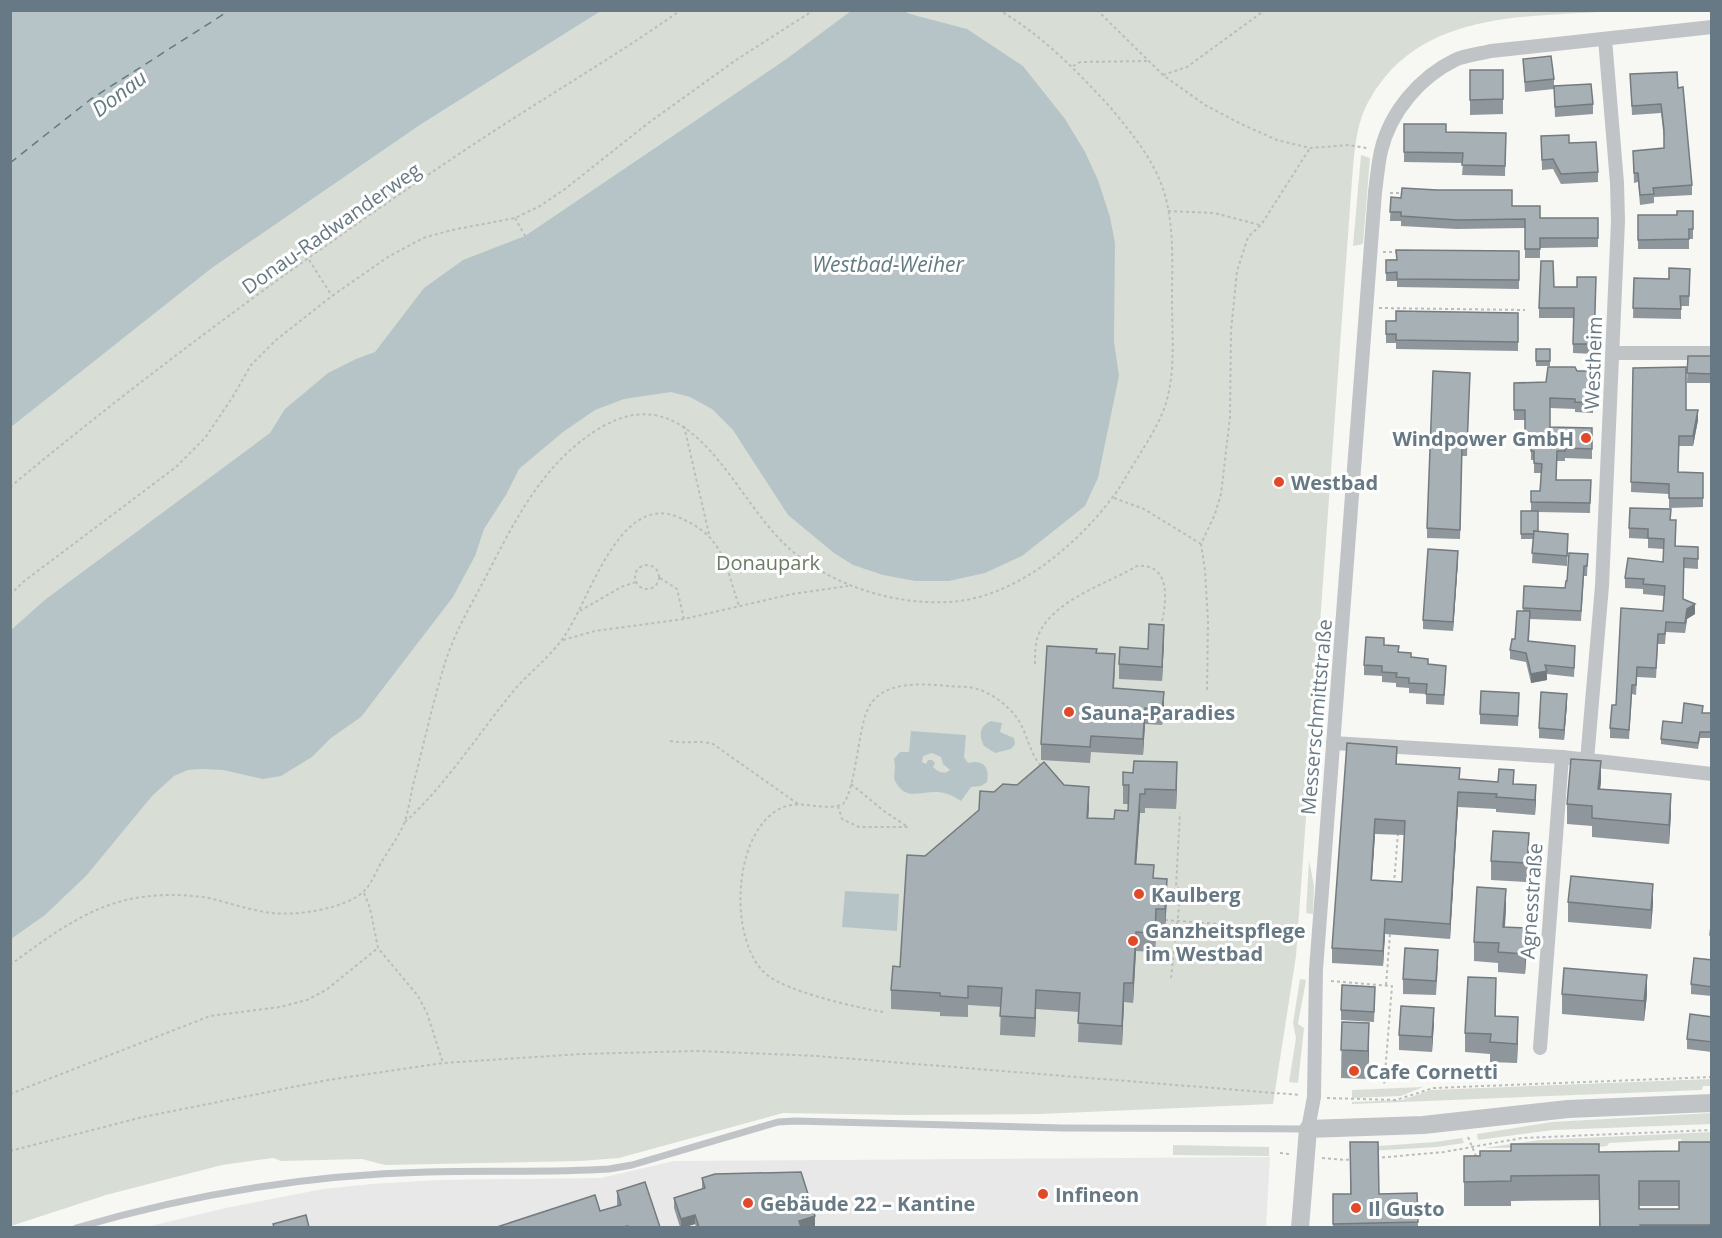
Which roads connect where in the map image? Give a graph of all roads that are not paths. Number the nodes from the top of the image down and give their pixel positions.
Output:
1 (1712, 27) edge
2 (1605, 39) junction
3 (1613, 353) junction
4 (1712, 353) edge
5 (1333, 743) junction
6 (1562, 758) junction
7 (1587, 760) junction
8 (1712, 774) edge
9 (1540, 1048) dead end
10 (1712, 1103) edge
11 (1308, 1129) junction
12 (76, 1227) edge
13 (1300, 1227) edge

1 - 2 street, Messerschmittstraße
2 - 3 street, Westheim
2 - 5 street, Messerschmittstraße
3 - 4 street
3 - 7 street, Westheim
5 - 6 street
5 - 11 street, Messerschmittstraße
6 - 7 street
6 - 9 street, Agnesstraße
7 - 8 street
10 - 11 street
11 - 12 lane
11 - 13 street

